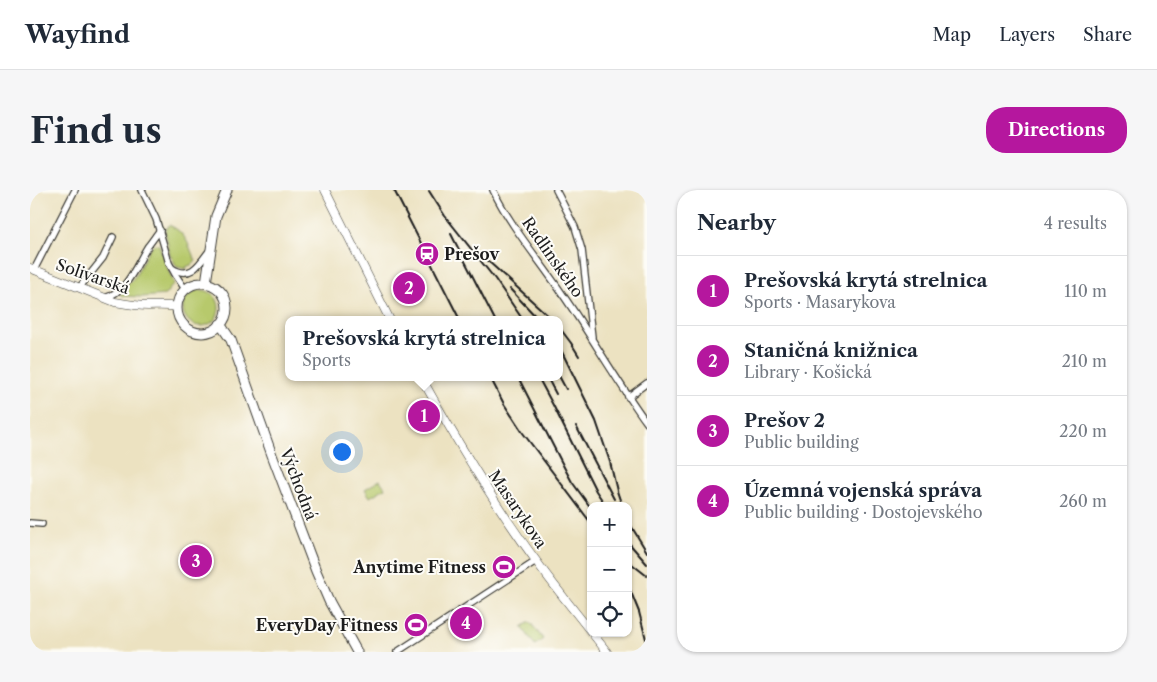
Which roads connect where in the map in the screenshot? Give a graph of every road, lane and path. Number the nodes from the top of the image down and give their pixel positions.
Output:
1 (75, 190) edge
2 (142, 190) edge
3 (227, 190) edge
4 (325, 190) edge
5 (493, 190) edge
6 (556, 190) edge
7 (160, 230) junction
8 (113, 237) dead end
9 (210, 249) junction
10 (171, 267) junction
11 (32, 269) edge
12 (206, 284) junction
13 (79, 288) junction
14 (185, 289) junction
15 (105, 298) junction
16 (177, 307) junction
17 (388, 316) edge
18 (220, 324) junction
19 (593, 340) junction
20 (423, 381) edge
21 (647, 382) edge
22 (628, 397) junction
23 (647, 423) edge
24 (30, 523) edge
25 (42, 524) dead end
26 (536, 561) junction
27 (587, 628) edge
28 (594, 637) edge
29 (358, 652) edge
30 (397, 652) edge
31 (607, 652) edge

1 - 11 street
2 - 7 street
3 - 9 main road
4 - 17 street
5 - 19 street, Radlinského
6 - 19 street, Radlinského
7 - 10 street
7 - 15 street
8 - 13 street
9 - 10 street
9 - 12 main road
10 - 14 street
11 - 13 street, Solivarská
12 - 14 main road
12 - 18 main road
13 - 15 street, Solivarská
14 - 16 main road
15 - 16 street, Solivarská
16 - 18 main road
18 - 29 main road, Východná
19 - 22 street, Radlinského
20 - 26 street, Masarykova
21 - 22 street
22 - 23 street, Radlinského
24 - 25 street
26 - 27 street, Masarykova
26 - 30 street
28 - 31 street, Masarykova

